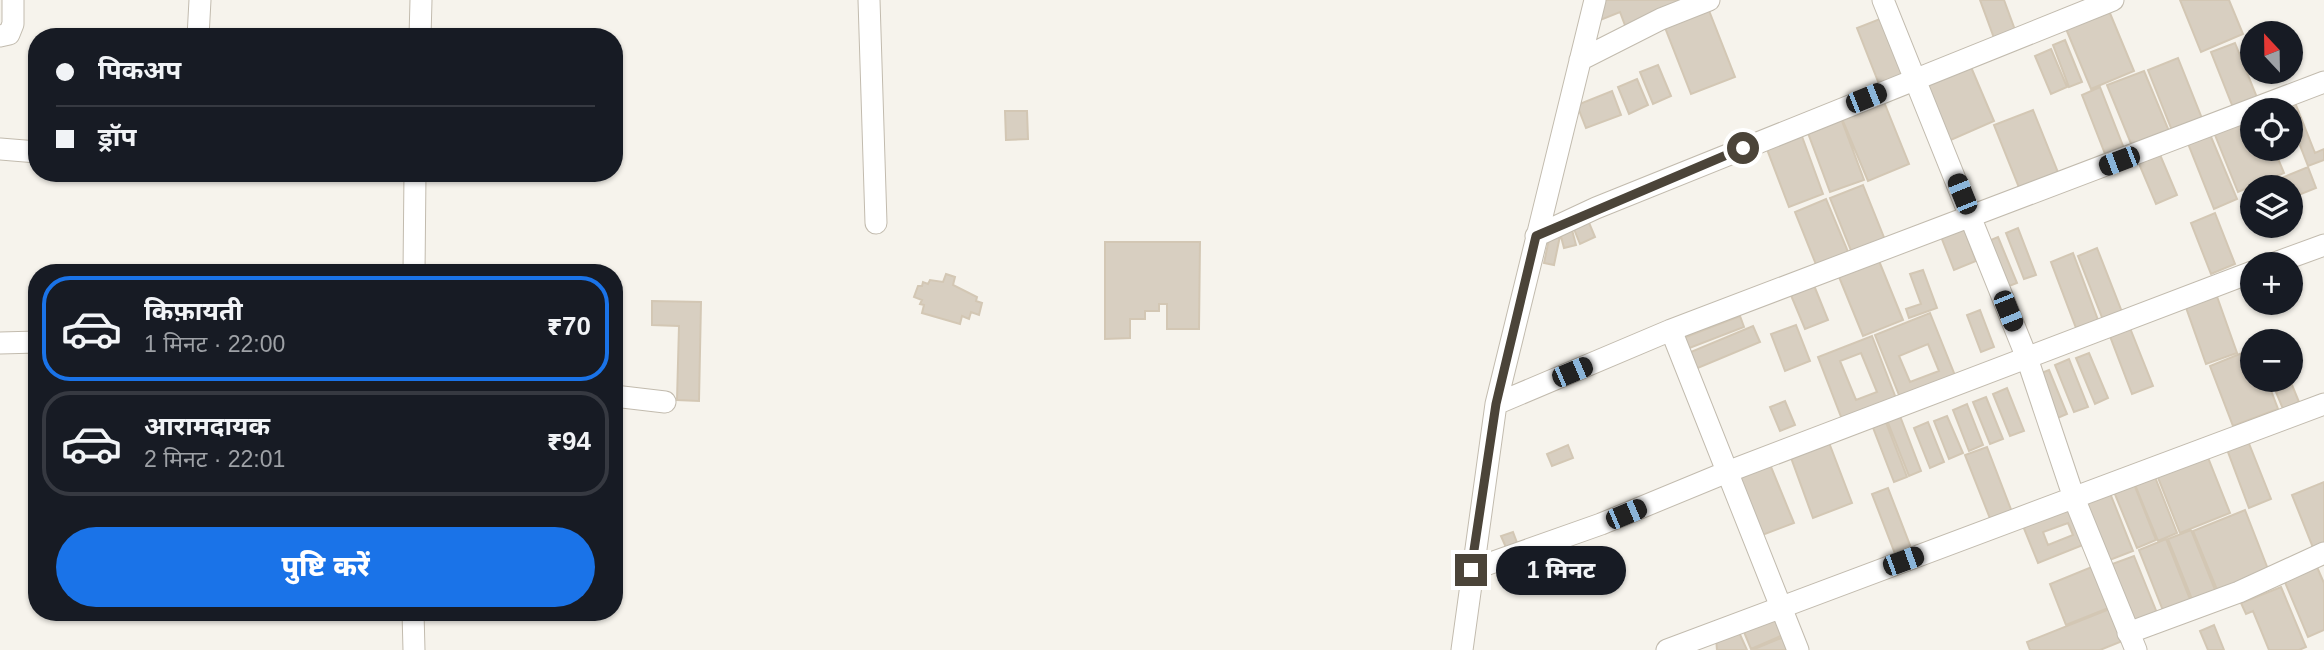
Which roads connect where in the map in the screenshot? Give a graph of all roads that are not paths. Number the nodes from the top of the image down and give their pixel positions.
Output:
1 (13, 0) edge
2 (200, 0) edge
3 (421, 0) edge
4 (869, 0) edge
5 (1595, 0) edge
6 (1709, 0) edge
7 (1883, 0) edge
8 (2113, 0) edge
9 (198, 28) edge
10 (420, 28) edge
11 (0, 36) edge
12 (1580, 60) junction
13 (1915, 78) junction
14 (2324, 82) edge
15 (0, 149) edge
16 (28, 151) edge
17 (415, 182) edge
18 (1971, 218) junction
19 (876, 223) dead end
20 (1536, 236) junction
21 (2324, 245) edge
22 (2303, 253) edge
23 (414, 264) edge
24 (2240, 277) edge
25 (1671, 330) junction
26 (28, 342) edge
27 (0, 343) edge
28 (2027, 358) junction
29 (623, 397) edge
30 (665, 402) dead end
31 (1496, 404) junction
32 (2324, 404) edge
33 (1727, 472) junction
34 (2074, 498) junction
35 (2324, 554) edge
36 (1471, 570) junction
37 (1780, 605) junction
38 (413, 621) edge
39 (2132, 641) edge
40 (414, 650) edge
41 (1462, 650) edge
42 (1667, 650) edge
43 (1798, 650) edge

1 - 11 street
2 - 9 street
3 - 10 street
4 - 19 street
5 - 12 street
6 - 12 street
7 - 13 street
8 - 13 street
12 - 20 street
13 - 18 street
13 - 20 street
14 - 18 street
15 - 16 street
17 - 23 street
18 - 25 street
18 - 28 street
20 - 31 street
21 - 22 street
24 - 28 street
25 - 31 street
25 - 33 street
26 - 27 street
28 - 33 street
28 - 34 street
29 - 30 street
31 - 36 street
32 - 34 street
33 - 36 street
33 - 37 street
34 - 37 street
34 - 39 street
35 - 39 street
36 - 41 street
37 - 42 street
37 - 43 street
38 - 40 street

